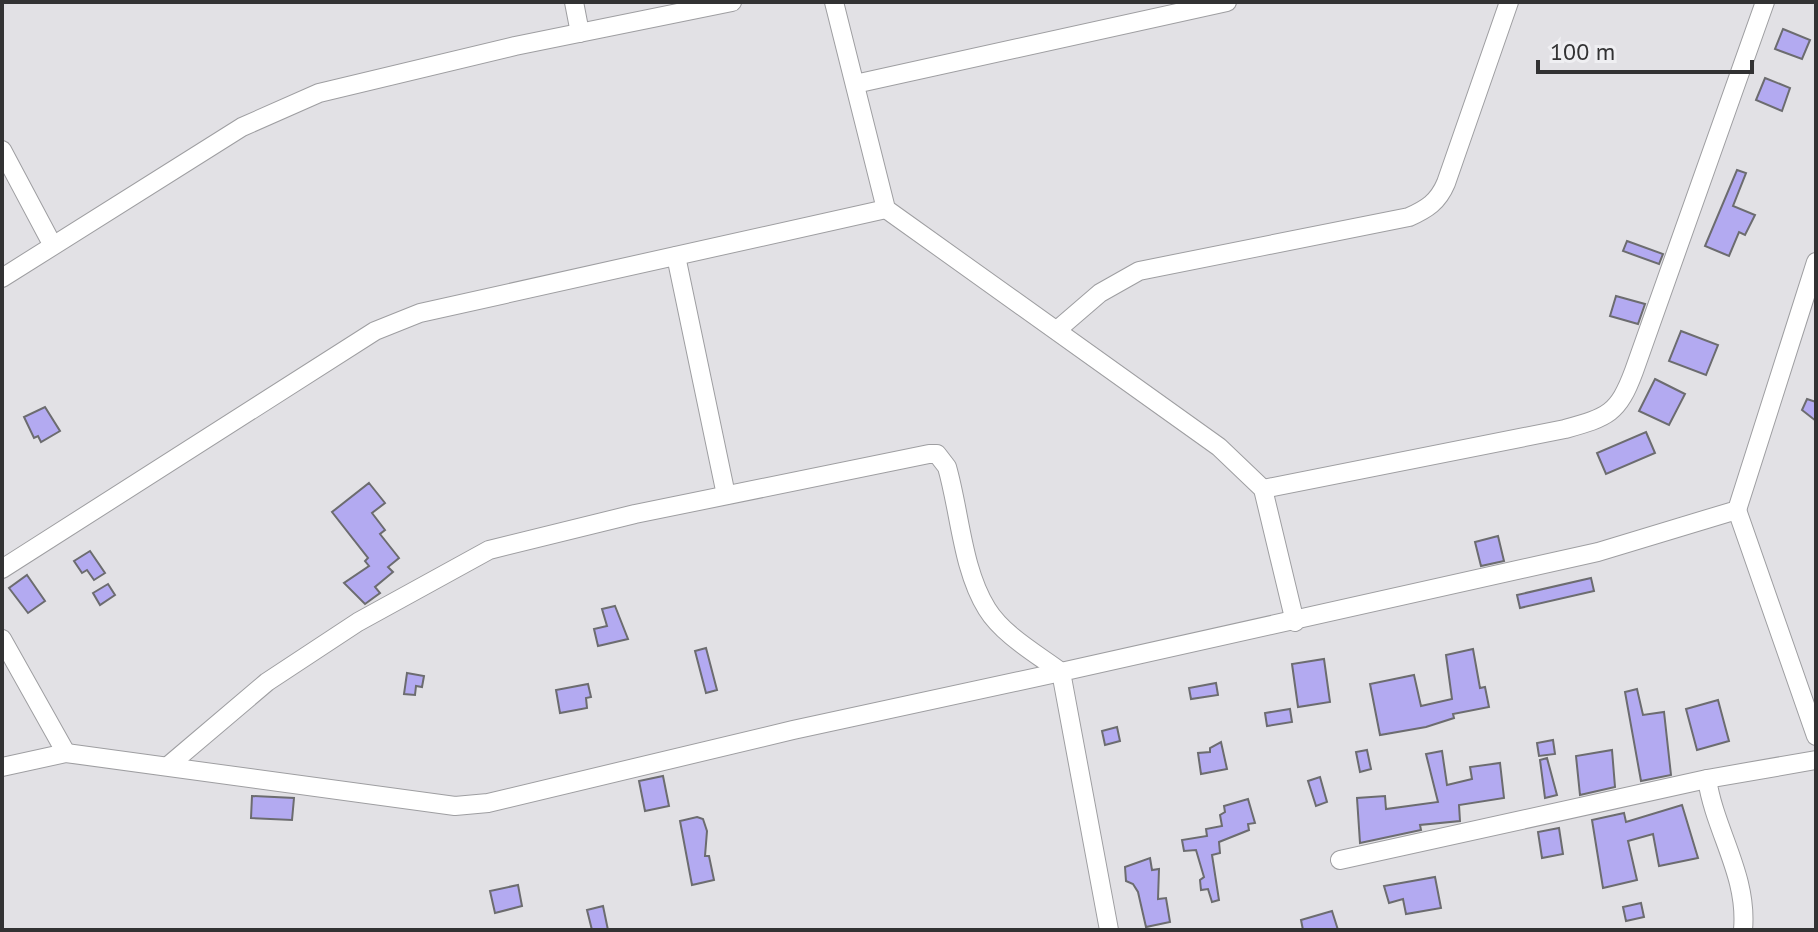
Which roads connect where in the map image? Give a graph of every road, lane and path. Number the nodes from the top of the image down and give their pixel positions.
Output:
1 (574, 2) edge
2 (732, 2) edge
3 (834, 2) edge
4 (1227, 2) edge
5 (1509, 2) edge
6 (1765, 2) edge
7 (580, 33) junction
8 (855, 84) junction
9 (2, 150) edge
10 (886, 209) junction
11 (52, 244) junction
12 (676, 256) junction
13 (1816, 262) edge
14 (2, 278) edge
15 (1057, 330) junction
16 (1263, 489) junction
17 (726, 495) junction
18 (1737, 510) junction
19 (2, 569) edge
20 (1295, 622) junction
21 (2, 639) edge
22 (1061, 672) junction
23 (1816, 736) edge
24 (66, 753) junction
25 (1816, 760) edge
26 (168, 766) junction
27 (2, 767) edge
28 (1707, 779) junction
29 (1340, 860) dead end
30 (1107, 930) edge
31 (1743, 930) edge

1 - 7 street
2 - 7 street
3 - 8 street
4 - 8 street
5 - 15 street
6 - 16 street
7 - 11 street
8 - 10 street
9 - 11 street
10 - 12 street
10 - 15 street
11 - 14 street
12 - 17 street
12 - 19 street
13 - 18 street
15 - 16 street
16 - 20 street
17 - 22 street
17 - 26 street
18 - 20 street
18 - 23 street
20 - 22 street
21 - 24 street
22 - 26 street
22 - 30 street
24 - 26 street
24 - 27 street
25 - 28 street
28 - 29 street
28 - 31 street

